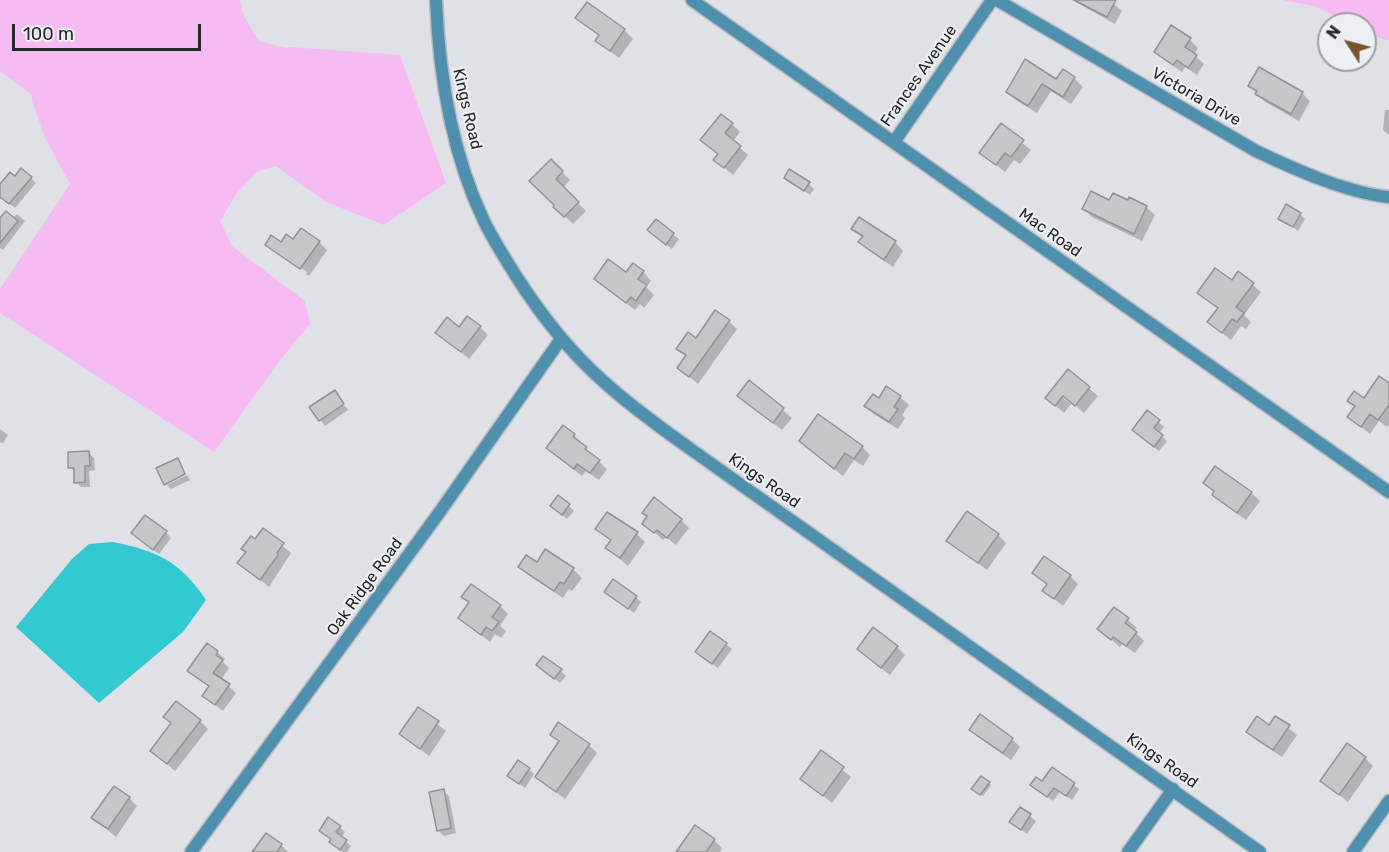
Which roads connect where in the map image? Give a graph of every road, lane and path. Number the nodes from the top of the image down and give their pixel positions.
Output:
1 (436, 0) edge
2 (692, 0) edge
3 (992, 0) edge
4 (997, 0) edge
5 (894, 142) junction
6 (1389, 197) edge
7 (561, 339) junction
8 (1389, 492) edge
9 (1173, 789) junction
10 (1389, 801) edge
11 (191, 852) edge
12 (1128, 852) edge
13 (1260, 852) edge
14 (1353, 852) edge

1 - 7 street, Kings Road
2 - 5 street, Mac Road
3 - 5 street, Frances Avenue
4 - 6 street, Victoria Drive
5 - 8 street, Mac Road
7 - 9 street, Kings Road
7 - 11 street, Oak Ridge Road
9 - 12 street
9 - 13 street, Kings Road
10 - 14 street

